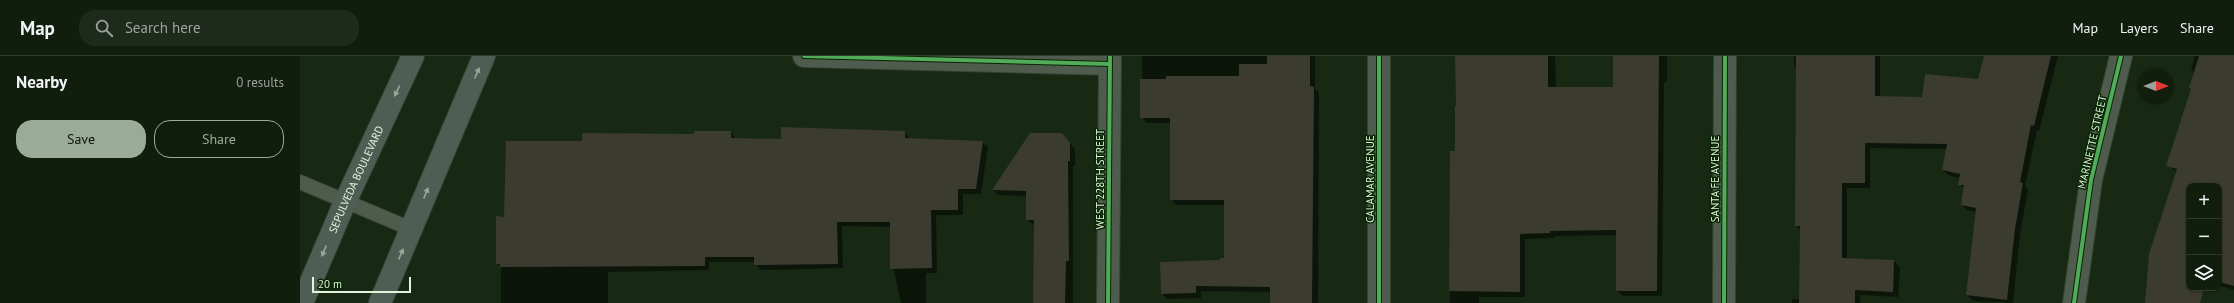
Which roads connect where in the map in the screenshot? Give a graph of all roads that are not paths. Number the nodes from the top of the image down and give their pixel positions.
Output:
1 (413, 56) edge
2 (484, 56) edge
3 (804, 56) edge
4 (1379, 56) edge
5 (1725, 56) edge
6 (2121, 56) edge
7 (1110, 60) edge
8 (300, 182) edge
9 (345, 202) junction
10 (411, 229) junction
11 (302, 303) edge
12 (380, 303) edge
13 (1108, 303) edge
14 (1379, 303) edge
15 (1724, 303) edge
16 (2074, 303) edge

1 -> 9 main road, SEPULVEDA BOULEVARD
10 -> 2 main road
3 - 7 street
4 - 14 street, CALAMAR AVENUE
5 - 15 street, SANTA FE AVENUE
6 - 16 street, MARINETTE STREET
7 - 13 street, WEST 228TH STREET
8 - 9 lane
9 - 10 lane
9 -> 11 main road, SEPULVEDA BOULEVARD
12 -> 10 main road

